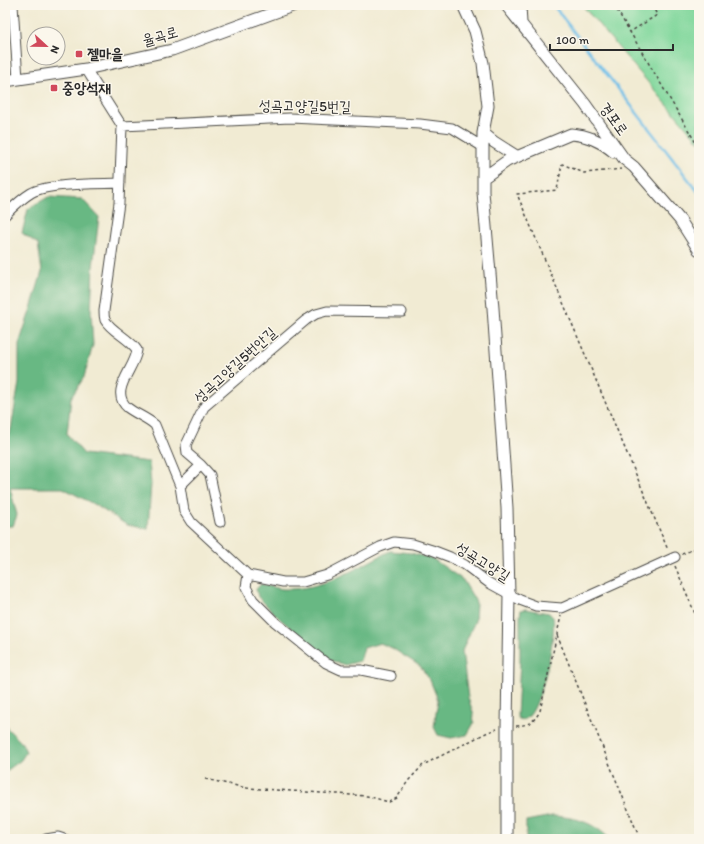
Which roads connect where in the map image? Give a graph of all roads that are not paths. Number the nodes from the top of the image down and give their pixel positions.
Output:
1 (13, 5) edge
2 (295, 5) edge
3 (463, 5) edge
4 (506, 5) edge
5 (520, 5) edge
6 (521, 24) junction
7 (86, 69) junction
8 (18, 79) junction
9 (5, 80) edge
10 (122, 126) junction
11 (483, 133) junction
12 (483, 147) junction
13 (516, 156) junction
14 (624, 158) junction
15 (483, 178) junction
16 (120, 183) junction
17 (5, 215) edge
18 (699, 250) edge
19 (402, 312) dead end
20 (201, 465) junction
21 (180, 486) junction
22 (220, 522) dead end
23 (674, 557) road end
24 (248, 575) junction
25 (510, 595) junction
26 (391, 676) dead end
27 (46, 839) edge
28 (64, 839) edge
29 (507, 839) edge

1 - 8 street
2 - 7 street, 율곡로
3 - 11 street
4 - 6 street, 경포로
5 - 6 street
6 - 14 street, 경포로
7 - 8 street, 율곡로
7 - 10 street
8 - 9 street, 율곡로
10 - 12 street, 성곡고양길5번길
10 - 16 street
11 - 12 street
11 - 13 street
12 - 15 street
13 - 14 street
13 - 15 street
14 - 18 street, 경포로
15 - 25 street
16 - 17 street
16 - 21 street
19 - 20 street, 성곡고양길5번안길
20 - 21 street
20 - 22 street, 성곡고양길5번안길
21 - 24 street
23 - 25 street, 성곡고양길
24 - 25 street, 성곡고양길
24 - 26 street
25 - 29 street
27 - 28 street

